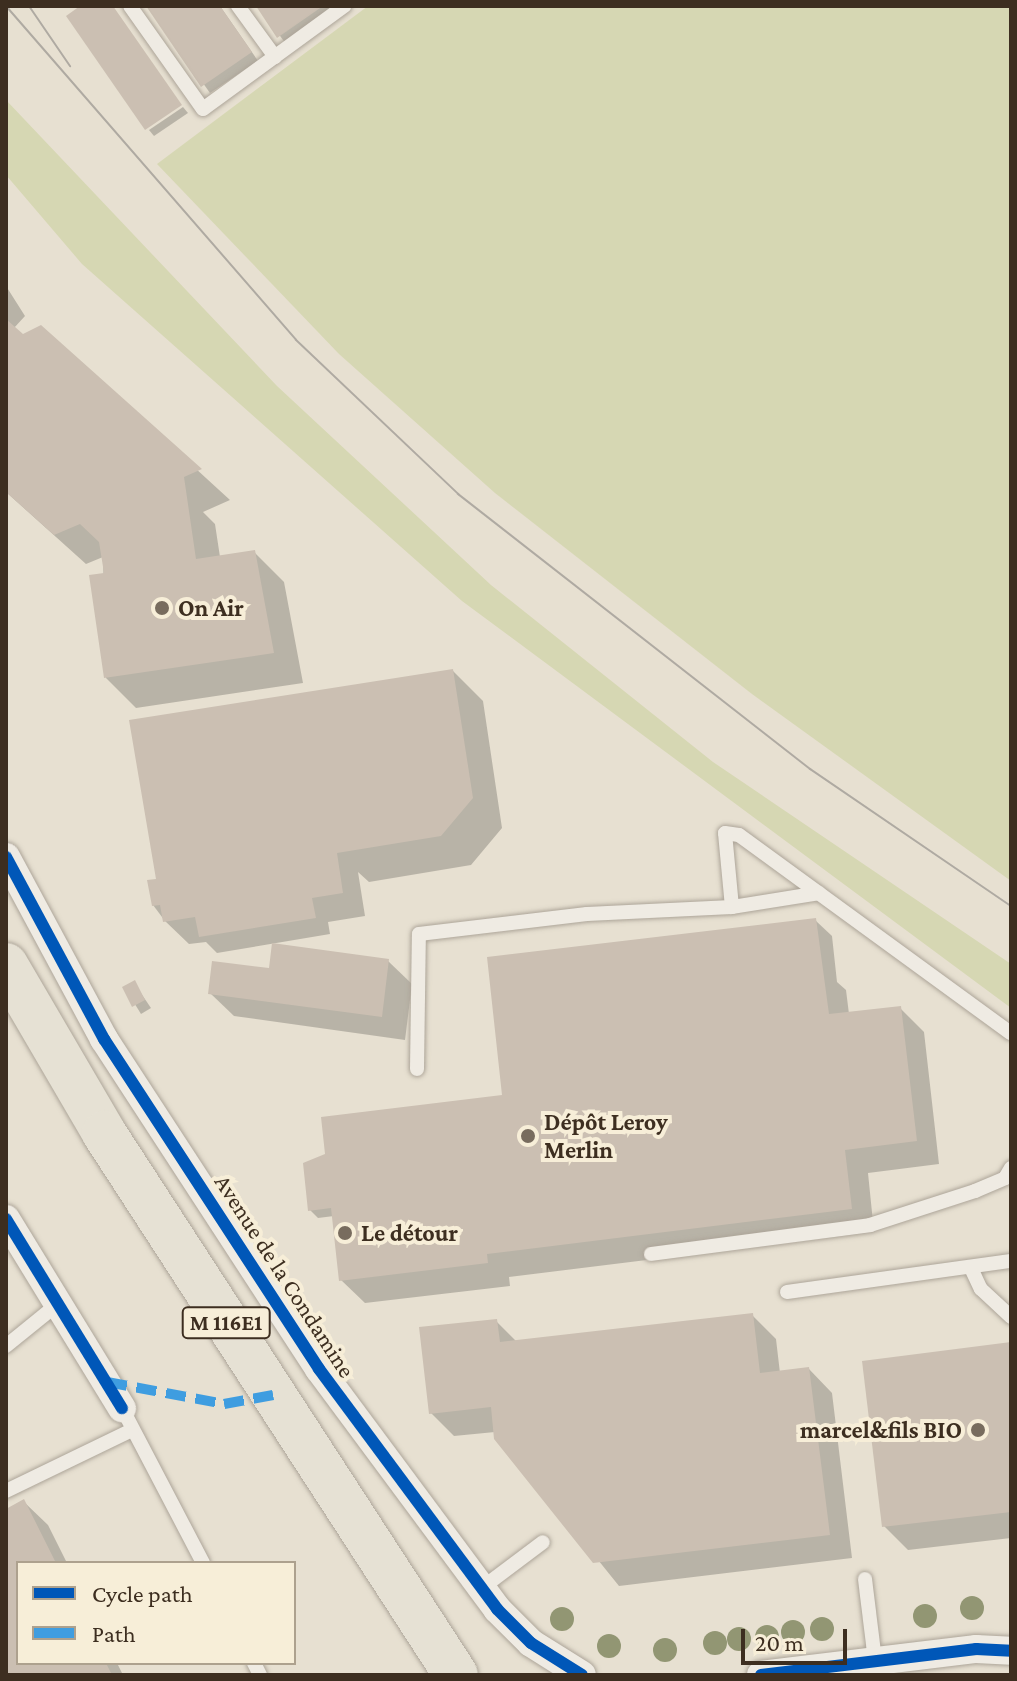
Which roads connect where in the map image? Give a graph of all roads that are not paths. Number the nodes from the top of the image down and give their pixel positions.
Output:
1 (130, 6) edge
2 (238, 6) edge
3 (344, 6) edge
4 (275, 57) junction
5 (6, 857) edge
6 (819, 893) junction
7 (732, 907) junction
8 (6, 965) edge
9 (1011, 1033) edge
10 (417, 1069) dead end
11 (1011, 1168) edge
12 (6, 1219) edge
13 (651, 1254) dead end
14 (1011, 1261) edge
15 (971, 1268) junction
16 (787, 1292) dead end
17 (59, 1303) junction
18 (1011, 1317) edge
19 (6, 1346) edge
20 (127, 1419) junction
21 (6, 1491) edge
22 (543, 1542) dead end
23 (202, 1561) edge
24 (865, 1579) dead end
25 (482, 1588) junction
26 (1011, 1651) edge
27 (875, 1661) junction
28 (456, 1675) edge
29 (582, 1675) edge
30 (761, 1675) edge

1 - 4 lane
2 - 4 lane
3 - 4 lane
5 - 25 street, Avenue de la Condamine
6 - 7 lane
6 - 7 lane
6 - 9 lane
7 - 10 lane
8 - 28 main road, M 116E1
11 - 13 lane
12 - 17 street
14 - 15 lane
15 - 16 lane
15 - 18 lane
17 - 19 lane
17 - 20 street
20 - 21 lane
20 - 23 lane
22 - 25 lane
24 - 27 lane
25 - 29 street, Avenue de la Condamine
26 - 27 street
27 - 30 street

